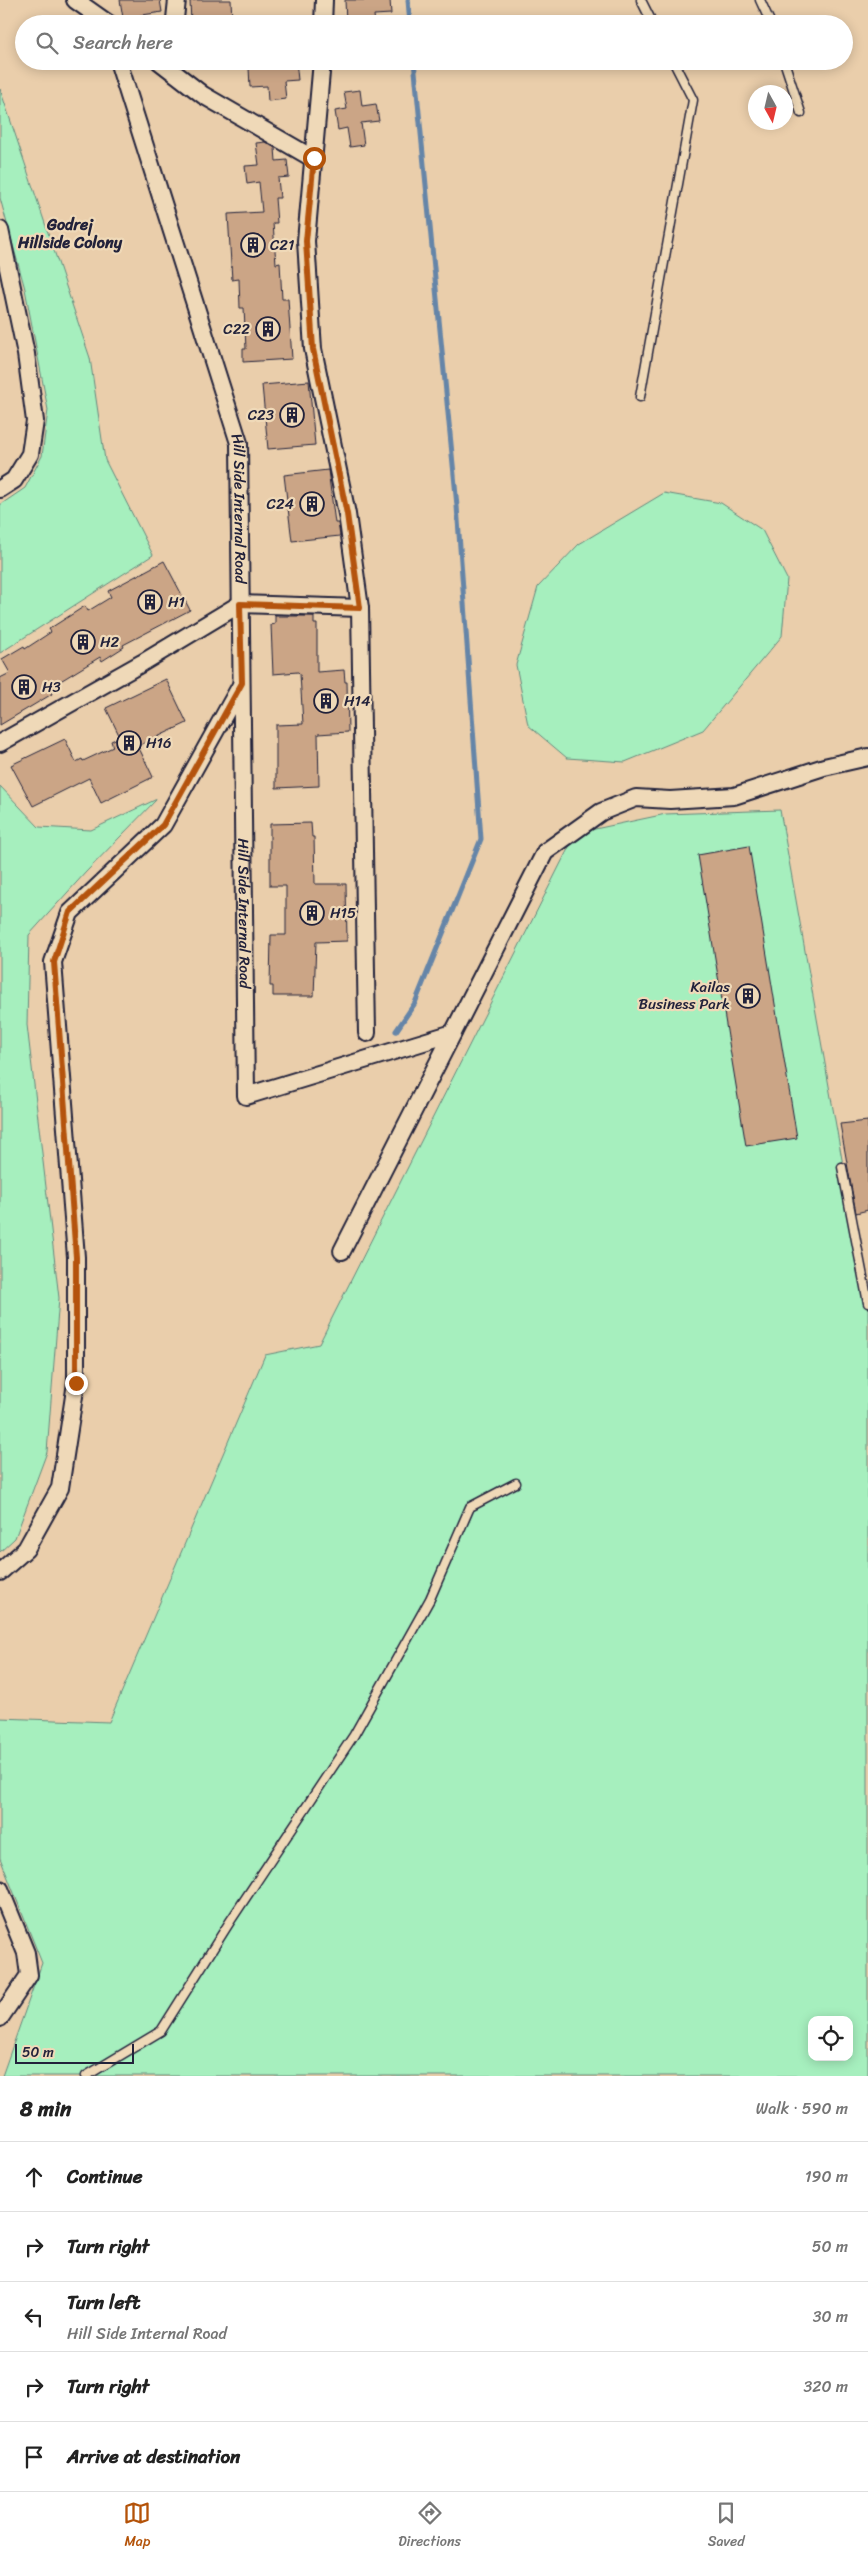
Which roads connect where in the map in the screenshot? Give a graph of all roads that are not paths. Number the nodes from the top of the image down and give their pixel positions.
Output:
1 (75, 0) edge
2 (177, 0) edge
3 (324, 0) edge
4 (641, 0) edge
5 (760, 0) edge
6 (96, 15) edge
7 (175, 15) edge
8 (324, 15) edge
9 (649, 15) edge
10 (767, 15) edge
11 (121, 70) edge
12 (171, 70) edge
13 (321, 70) edge
14 (678, 70) edge
15 (787, 70) edge
16 (802, 113) dead end
17 (314, 158) junction
18 (0, 230) edge
19 (640, 397) dead end
20 (0, 489) edge
21 (240, 604) junction
22 (360, 608) junction
23 (242, 683) junction
24 (0, 743) edge
25 (868, 757) edge
26 (367, 1033) dead end
27 (453, 1033) junction
28 (842, 1167) dead end
29 (342, 1251) dead end
30 (868, 1304) edge
31 (516, 1482) dead end
32 (0, 1572) edge
33 (0, 1889) edge
34 (0, 2018) edge
35 (86, 2076) edge

1 - 6 street
2 - 7 street
3 - 8 street
4 - 9 lane
5 - 10 lane
11 - 21 street, Hill Side Internal Road
12 - 17 street
13 - 17 street
14 - 19 lane
15 - 16 lane
17 - 22 street
18 - 20 street
21 - 22 street
21 - 23 street, Hill Side Internal Road
21 - 24 street
22 - 26 street
23 - 27 street, Hill Side Internal Road
23 - 32 street
25 - 27 street
27 - 29 street
28 - 30 lane
31 - 35 lane
33 - 34 street

